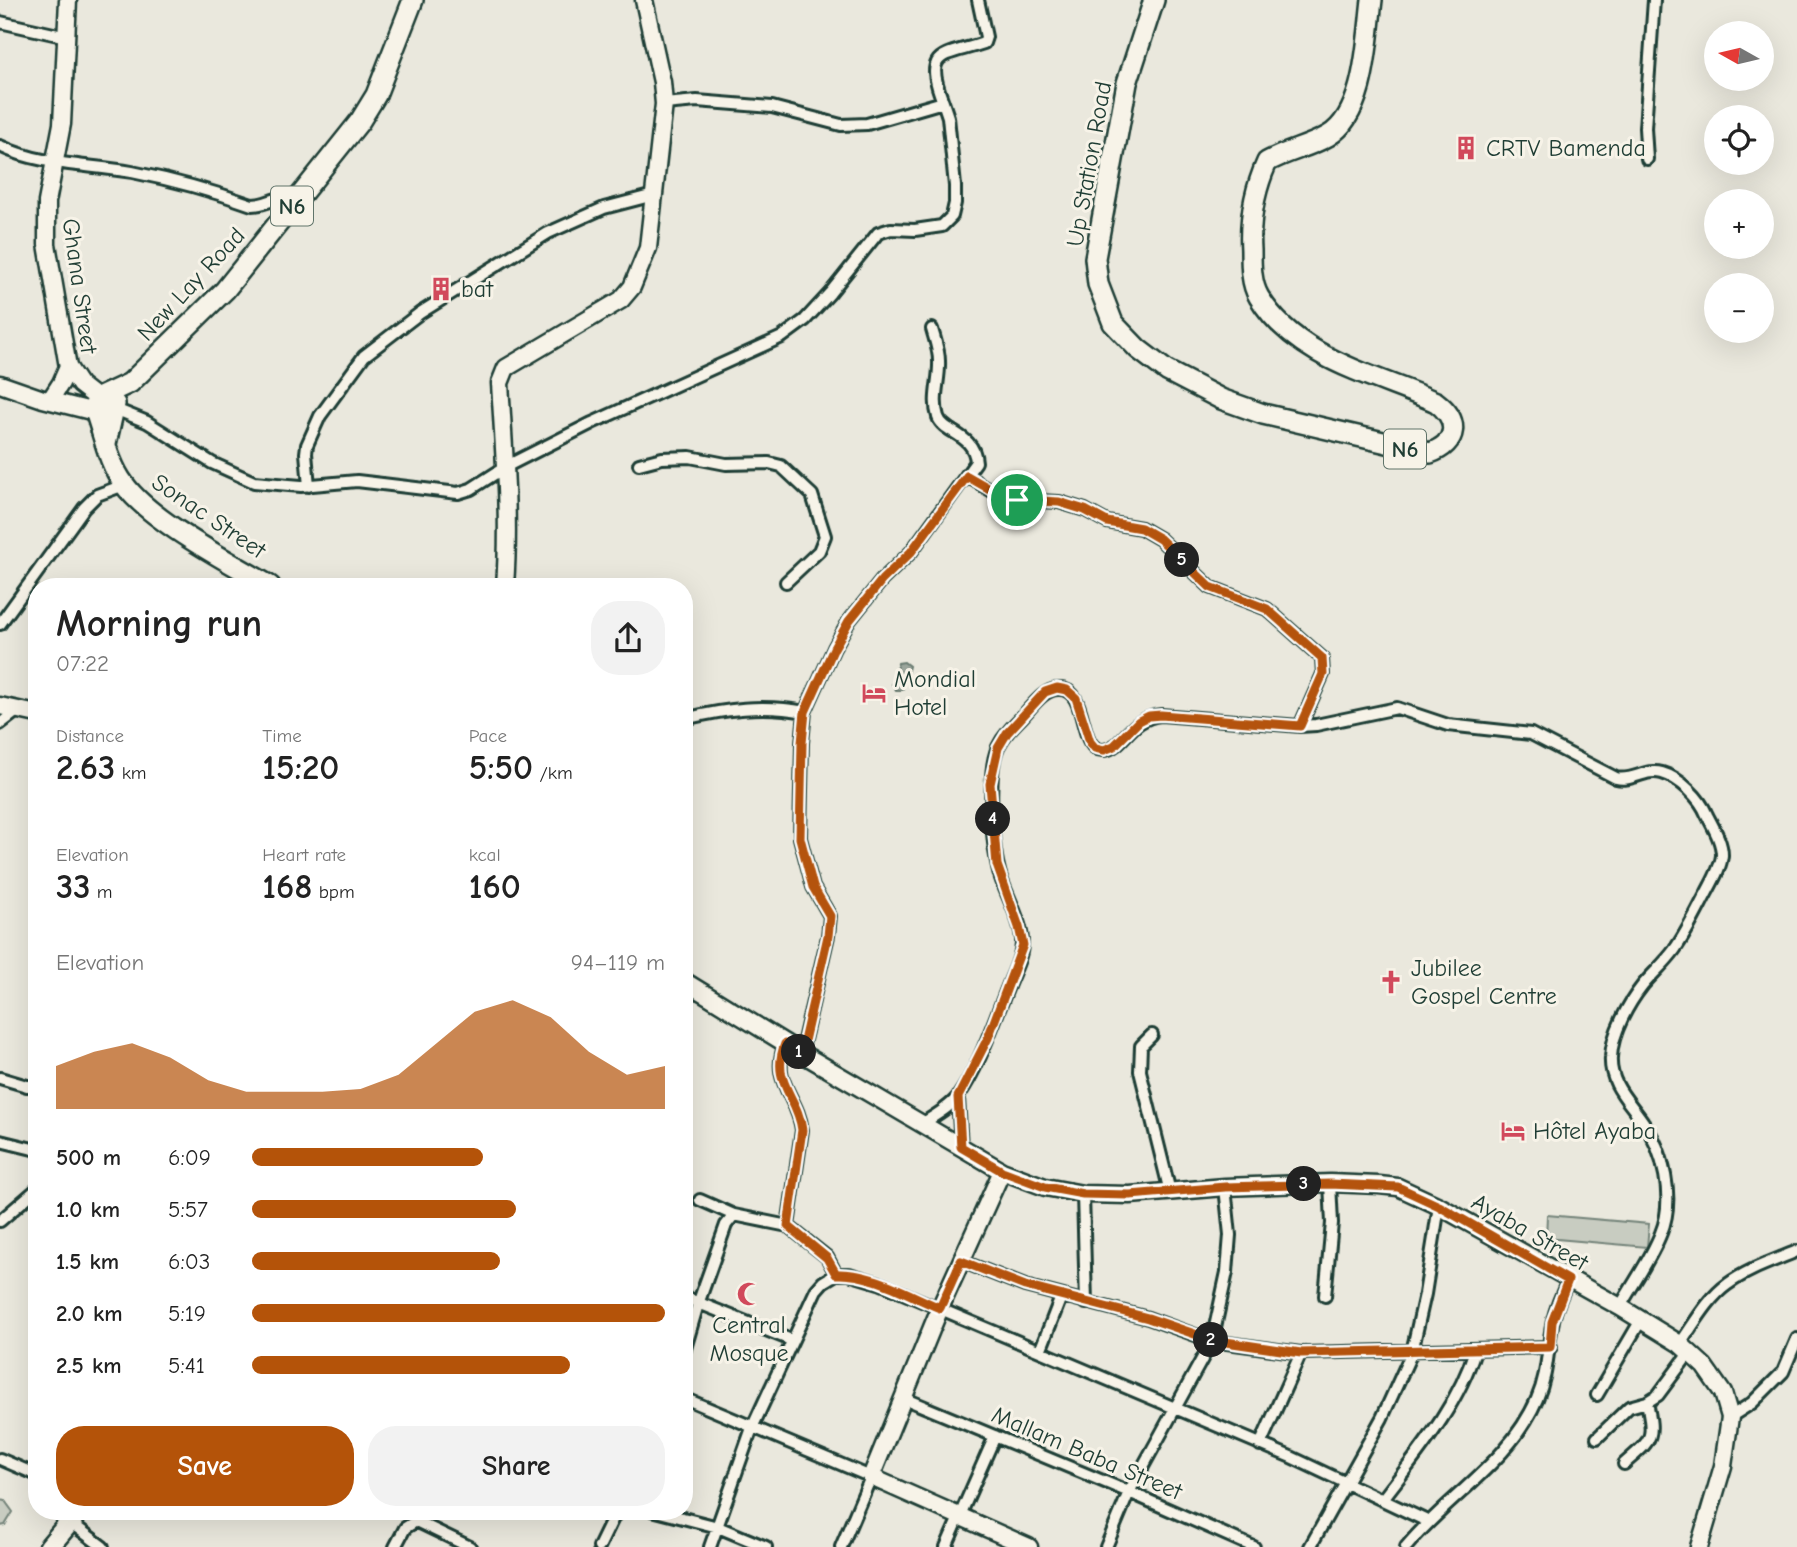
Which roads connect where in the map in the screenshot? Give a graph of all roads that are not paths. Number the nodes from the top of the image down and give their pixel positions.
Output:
1 (68, 0) edge
2 (413, 0) edge
3 (644, 0) edge
4 (978, 0) edge
5 (1154, 0) edge
6 (1372, 0) edge
7 (1654, 0) edge
8 (0, 22) edge
9 (68, 37) junction
10 (943, 102) junction
11 (664, 104) junction
12 (0, 146) edge
13 (1647, 159) dead end
14 (55, 163) junction
15 (654, 195) junction
16 (297, 200) junction
17 (932, 329) dead end
18 (68, 366) junction
19 (0, 384) edge
20 (46, 400) junction
21 (103, 407) junction
22 (639, 464) dead end
23 (507, 466) junction
24 (967, 476) junction
25 (124, 485) junction
26 (309, 486) junction
27 (29, 578) edge
28 (257, 578) edge
29 (505, 578) edge
30 (28, 580) edge
31 (786, 582) dead end
32 (5, 609) edge
33 (0, 624) edge
34 (0, 706) edge
35 (18, 711) junction
36 (805, 712) junction
37 (28, 713) edge
38 (693, 717) edge
39 (0, 724) edge
40 (1300, 726) junction
41 (693, 987) edge
42 (1152, 1035) dead end
43 (785, 1044) junction
44 (801, 1054) junction
45 (0, 1078) edge
46 (28, 1086) edge
47 (958, 1097) junction
48 (922, 1124) junction
49 (0, 1141) edge
50 (961, 1147) junction
51 (28, 1148) edge
52 (1002, 1171) junction
53 (1330, 1184) junction
54 (1225, 1187) junction
55 (1170, 1192) junction
56 (1083, 1194) junction
57 (28, 1197) edge
58 (700, 1200) dead end
59 (1439, 1206) junction
60 (734, 1215) junction
61 (0, 1222) edge
62 (788, 1226) junction
63 (1797, 1251) edge
64 (961, 1261) junction
65 (836, 1274) junction
66 (1568, 1280) junction
67 (1325, 1296) dead end
68 (1061, 1297) junction
69 (693, 1302) edge
70 (1086, 1303) junction
71 (698, 1304) junction
72 (1620, 1307) junction
73 (940, 1308) junction
74 (1641, 1320) junction
75 (693, 1321) edge
76 (1797, 1339) edge
77 (791, 1340) junction
78 (1212, 1340) junction
79 (1550, 1347) junction
80 (1685, 1348) junction
81 (1475, 1350) junction
82 (1040, 1351) junction
83 (1412, 1352) junction
84 (1301, 1353) junction
85 (1597, 1395) dead end
86 (903, 1398) junction
87 (693, 1402) edge
88 (1647, 1402) junction
89 (1174, 1408) junction
90 (1730, 1417) junction
91 (752, 1428) junction
92 (995, 1436) junction
93 (1597, 1438) dead end
94 (1260, 1444) junction
95 (0, 1459) edge
96 (1624, 1464) dead end
97 (28, 1471) edge
98 (872, 1477) junction
99 (1346, 1484) junction
100 (1129, 1492) junction
101 (1382, 1500) junction
102 (961, 1517) junction
103 (72, 1520) edge
104 (79, 1520) edge
105 (612, 1520) edge
106 (691, 1520) edge
107 (1427, 1521) junction
108 (718, 1527) junction
109 (49, 1547) edge
110 (103, 1547) edge
111 (395, 1547) edge
112 (470, 1547) edge
113 (599, 1547) edge
114 (710, 1547) edge
115 (766, 1547) edge
116 (841, 1547) edge
117 (946, 1547) edge
118 (1029, 1547) edge
119 (1106, 1547) edge
120 (1254, 1547) edge
121 (1310, 1547) edge
122 (1406, 1547) edge
123 (1699, 1547) edge

1 - 9 street, Ghana Street
2 - 16 highway, New Lay Road / N6
3 - 11 street
4 - 10 street
5 - 6 highway, Up Station Road / N6
7 - 13 street
8 - 9 street
9 - 14 street, Ghana Street
10 - 11 street
10 - 23 street
11 - 15 street
12 - 14 street
14 - 16 street
14 - 18 street, Ghana Street
15 - 23 street
15 - 26 street
16 - 21 highway, New Lay Road / N6
17 - 24 street
18 - 20 street
18 - 21 street, Ghana Street
19 - 20 street
20 - 21 street
21 - 25 highway, Sonac Street
21 - 26 street
22 - 31 street
23 - 26 street
23 - 29 street
24 - 36 street
24 - 40 street
25 - 27 street
25 - 28 highway, Sonac Street
30 - 32 street
32 - 33 street
34 - 35 street
35 - 37 street
35 - 39 street
36 - 38 street
36 - 44 street
40 - 47 street
40 - 72 street
41 - 43 street, Ayaba Street
42 - 55 street
43 - 44 street, Ayaba Street
43 - 62 street
44 - 48 street, Ayaba Street
45 - 46 street
47 - 48 street
47 - 50 street
48 - 50 street, Ayaba Street
49 - 51 street
50 - 52 street, Ayaba Street
52 - 56 street, Ayaba Street
52 - 64 street
53 - 54 street, Ayaba Street
53 - 59 street, Ayaba Street
53 - 67 street
54 - 55 street, Ayaba Street
54 - 78 street
55 - 56 street, Ayaba Street
56 - 70 street
57 - 61 street
58 - 60 street
59 - 66 street, Ayaba Street
59 - 83 street
60 - 62 street
60 - 71 street
62 - 65 street
63 - 80 street
64 - 68 street
64 - 73 street
65 - 73 street
65 - 77 street
66 - 72 street, Ayaba Street
66 - 79 street
68 - 70 street
68 - 82 street
69 - 71 street
70 - 78 street
71 - 75 street
71 - 77 street
72 - 74 street, Ayaba Street
73 - 82 street
73 - 86 street
74 - 80 street, Ayaba Street
74 - 85 street
76 - 90 street
77 - 91 street
78 - 84 street
78 - 89 street
79 - 81 street
79 - 107 street
80 - 88 street
80 - 90 street, Ayaba Street
81 - 83 street
81 - 101 street
82 - 89 street
83 - 84 street
83 - 99 street
84 - 94 street
86 - 92 street, Mallam Baba Street
86 - 98 street
87 - 91 street
88 - 93 street
88 - 96 street
89 - 94 street
89 - 100 street
90 - 123 street
91 - 98 street
91 - 108 street
92 - 100 street, Mallam Baba Street
92 - 102 street
94 - 99 street
95 - 97 street
98 - 102 street
98 - 116 street
99 - 101 street
99 - 121 street
100 - 119 street
100 - 120 street, Mallam Baba Street
101 - 107 street
102 - 117 street
102 - 118 street
103 - 109 highway
104 - 110 street
105 - 113 street
106 - 108 street
107 - 122 street
108 - 114 street
108 - 115 street
111 - 112 street

